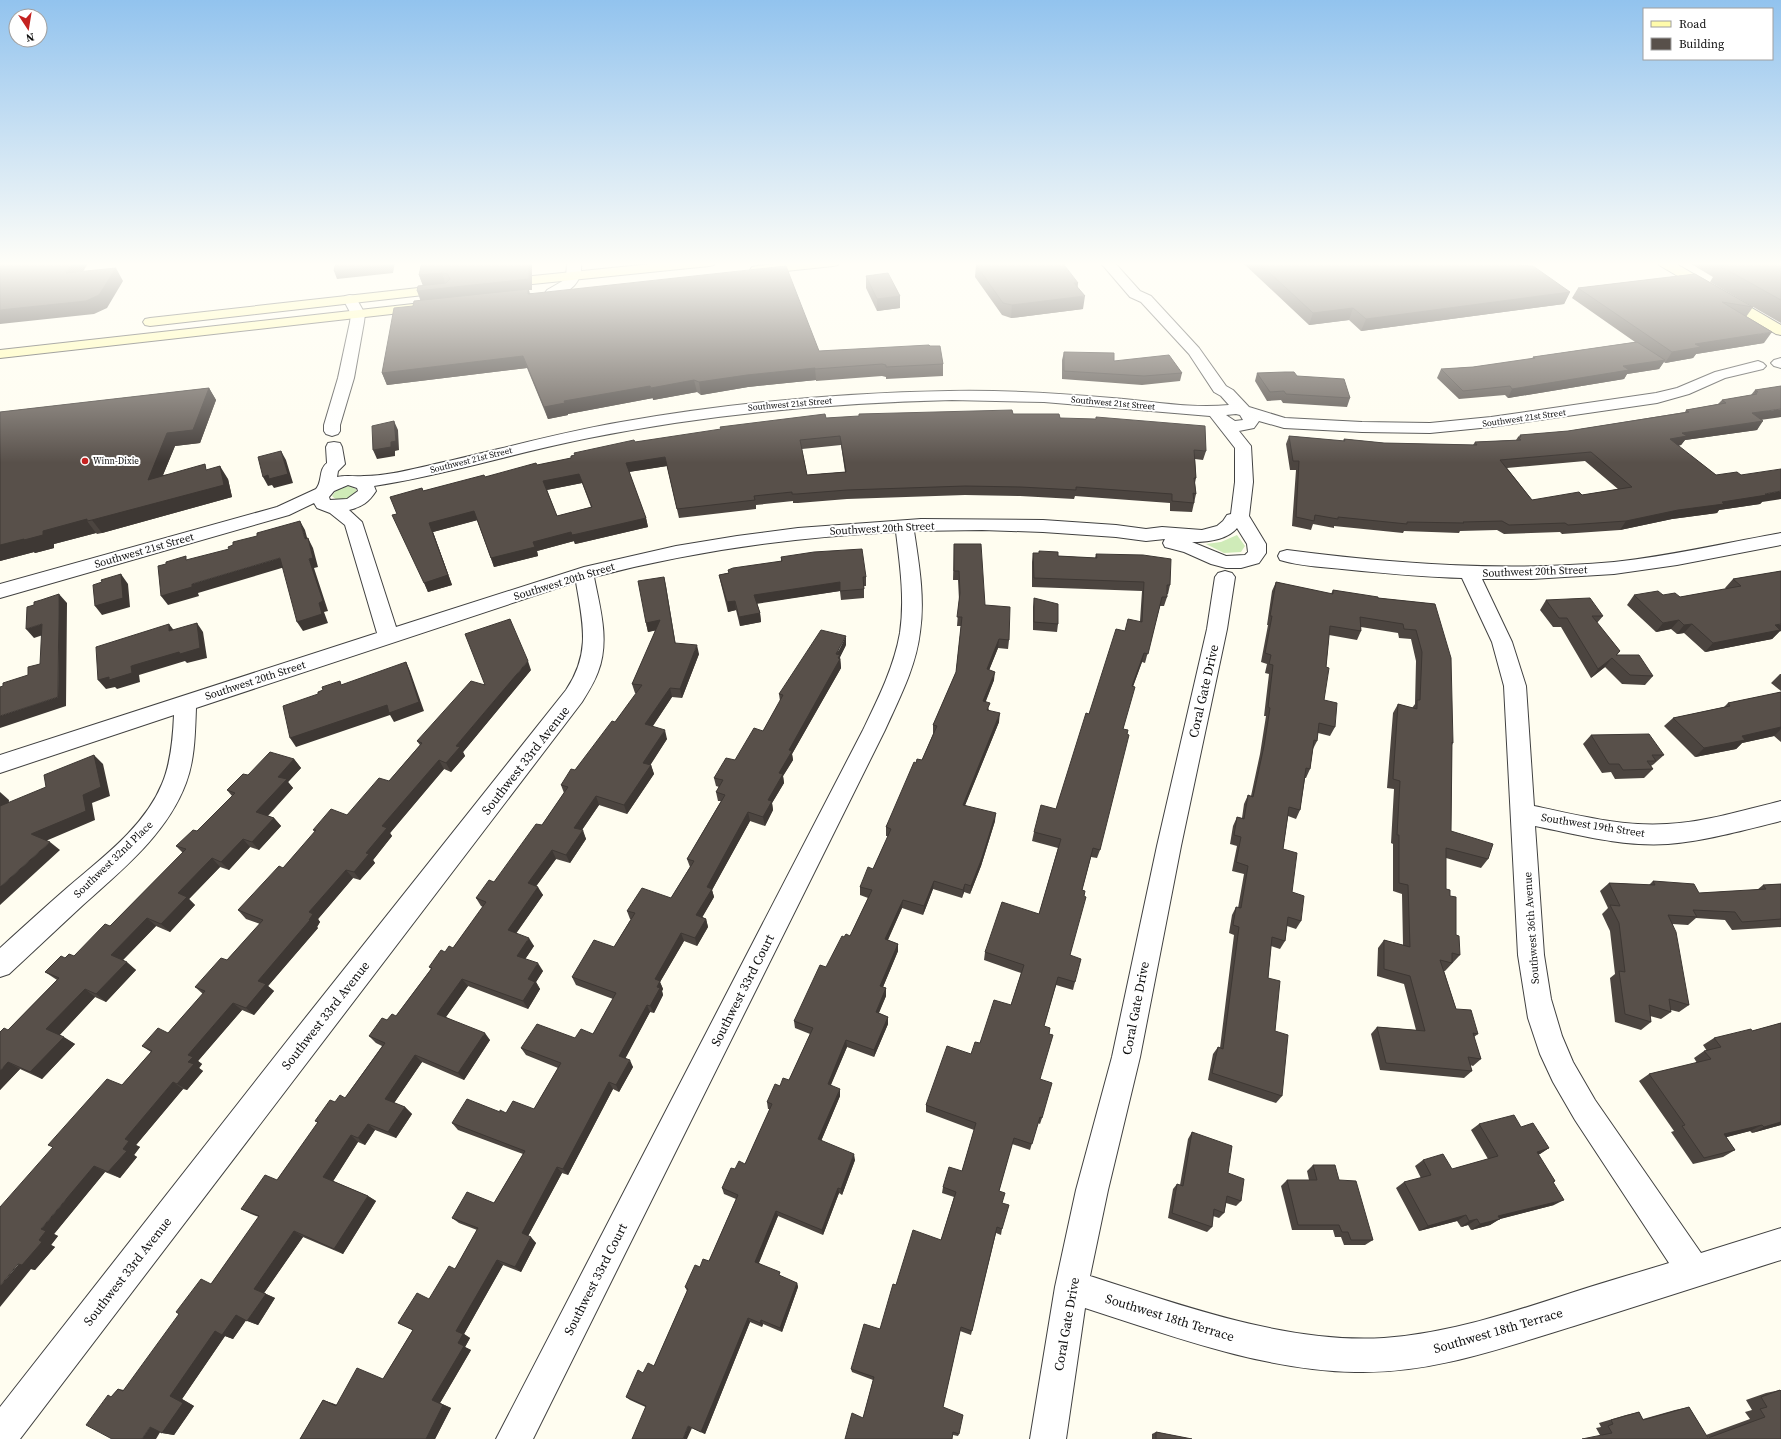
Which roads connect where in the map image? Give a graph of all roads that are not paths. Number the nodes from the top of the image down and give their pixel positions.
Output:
1 (182, 329) edge
2 (221, 329) edge
3 (355, 329) edge
4 (1174, 329) edge
5 (177, 334) junction
6 (0, 354) edge
7 (1758, 366) dead end
8 (1220, 389) junction
9 (1223, 416) junction
10 (1247, 418) junction
11 (1243, 446) junction
12 (334, 447) junction
13 (360, 490) junction
14 (327, 498) junction
15 (1240, 517) junction
16 (353, 522) junction
17 (904, 526) junction
18 (1150, 535) junction
19 (1781, 539) edge
20 (1287, 556) dead end
21 (584, 573) junction
22 (1469, 573) junction
23 (1225, 577) dead end
24 (0, 591) edge
25 (389, 637) junction
26 (184, 703) junction
27 (0, 764) edge
28 (1781, 811) edge
29 (1522, 813) junction
30 (0, 965) edge
31 (1781, 1244) edge
32 (1694, 1271) junction
33 (1071, 1287) junction
34 (0, 1436) edge
35 (514, 1439) edge
36 (1048, 1439) edge

1 - 5 main road
2 - 5 main road
3 - 12 street
4 - 8 street
5 - 6 main road
7 - 10 street, Southwest 21st Street
8 - 9 street
8 - 10 street
9 - 10 street, Southwest 21st Street
9 - 11 street
9 - 13 street, Southwest 21st Street
10 - 11 street
11 - 15 street
12 - 13 street
12 - 14 street
13 - 14 street
13 - 14 street
13 - 16 street
14 - 16 street
14 - 24 street, Southwest 21st Street
15 - 18 street, Southwest 20th Street
15 - 18 street, Southwest 20th Street
16 - 25 street
17 - 18 street, Southwest 20th Street
17 - 21 street, Southwest 20th Street
17 - 35 street, Southwest 33rd Court
19 - 22 street, Southwest 20th Street
20 - 22 street, Southwest 20th Street
21 - 25 street, Southwest 20th Street
21 - 34 street, Southwest 33rd Avenue
22 - 29 street, Southwest 36th Avenue
23 - 33 street, Coral Gate Drive
25 - 26 street, Southwest 20th Street
26 - 27 street, Southwest 20th Street
26 - 30 street, Southwest 32nd Place
28 - 29 street, Southwest 19th Street
29 - 32 street, Southwest 36th Avenue
31 - 32 street, Southwest 18th Terrace
32 - 33 street, Southwest 18th Terrace
33 - 36 street, Coral Gate Drive

